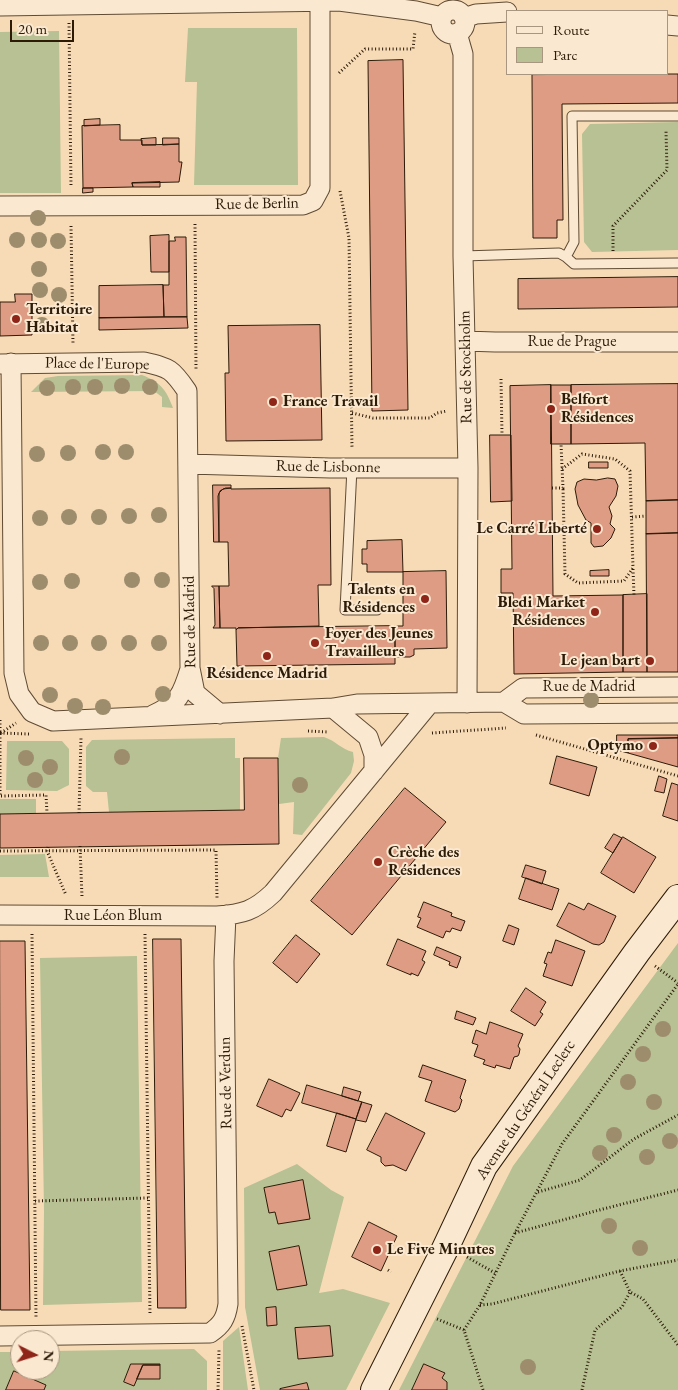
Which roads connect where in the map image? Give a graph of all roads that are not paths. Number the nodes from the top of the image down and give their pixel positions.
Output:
1 (226, 1) edge
2 (320, 1) edge
3 (0, 6) edge
4 (506, 12) edge
5 (461, 25) junction
6 (678, 116) edge
7 (0, 206) edge
8 (463, 256) junction
9 (566, 256) junction
10 (678, 263) edge
11 (466, 341) junction
12 (678, 342) edge
13 (6, 363) edge
14 (188, 464) junction
15 (352, 468) junction
16 (468, 468) junction
17 (6, 470) edge
18 (377, 610) dead end
19 (190, 668) junction
20 (678, 687) edge
21 (504, 702) junction
22 (467, 703) junction
23 (430, 704) junction
24 (333, 708) junction
25 (678, 713) edge
26 (220, 714) junction
27 (150, 717) junction
28 (374, 772) junction
29 (678, 898) edge
30 (226, 915) junction
31 (0, 916) edge
32 (0, 1336) edge
33 (374, 1390) edge

1 - 2 street
1 - 3 street
2 - 5 street
2 - 7 street, Rue de Berlin
4 - 5 street
5 - 8 street, Rue de Stockholm
6 - 9 lane
8 - 9 lane
8 - 11 street, Rue de Stockholm
9 - 10 lane
11 - 12 street, Rue de Prague
11 - 16 street, Rue de Stockholm
13 - 14 street, Place de l'Europe
13 - 17 street, Place de l'Europe
14 - 15 street, Rue de Lisbonne
14 - 19 street, Rue de Madrid
15 - 16 street, Rue de Lisbonne
15 - 18 lane
16 - 22 street, Rue de Stockholm
17 - 27 street, Place de l'Europe
19 - 26 street, Rue de Madrid
19 - 27 street, Place de l'Europe
20 - 21 street, Rue de Madrid
21 - 22 street
21 - 25 street, Rue de Madrid
22 - 23 street
23 - 24 street
23 - 28 street
24 - 26 street
24 - 28 street
26 - 27 street, Place de l'Europe
28 - 30 street
29 - 33 street, Avenue du Général Leclerc
30 - 31 street, Rue Léon Blum
30 - 32 street, Rue de Verdun

